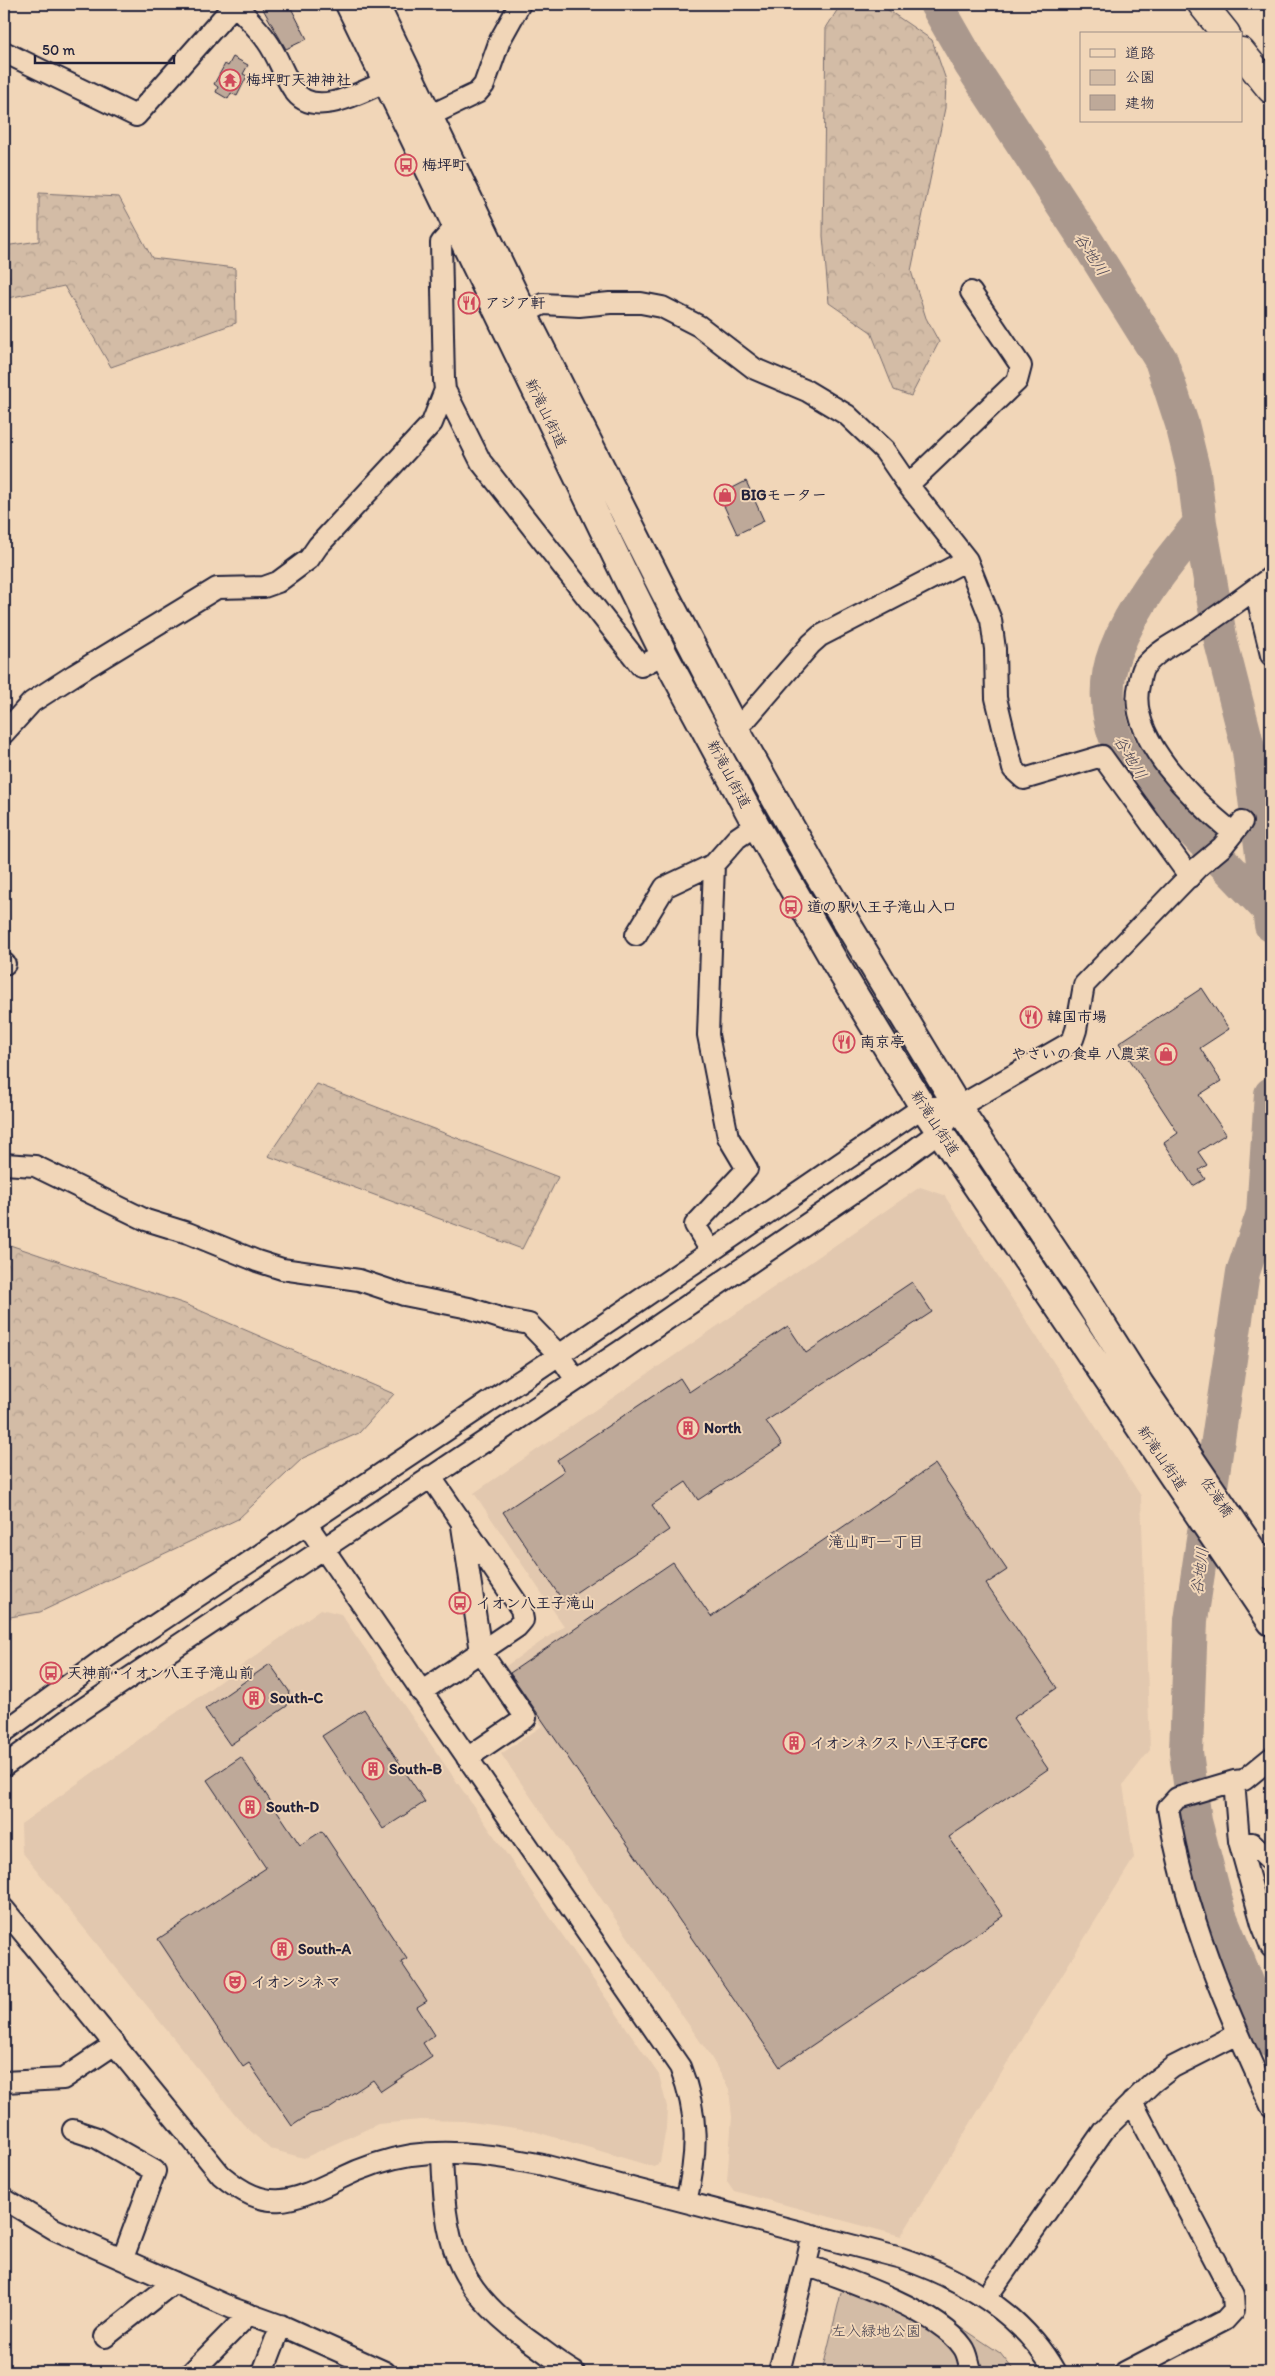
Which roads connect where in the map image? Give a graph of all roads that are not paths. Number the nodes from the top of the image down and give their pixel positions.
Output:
1 (235, 4) edge
2 (349, 4) edge
3 (375, 4) edge
4 (520, 4) edge
5 (1202, 4) edge
6 (1224, 32) edge
7 (4, 52) edge
8 (1242, 53) edge
9 (386, 81) junction
10 (1271, 89) edge
11 (429, 116) junction
12 (455, 227) junction
13 (971, 292) dead end
14 (524, 314) junction
15 (446, 390) junction
16 (908, 485) junction
17 (967, 560) junction
18 (1271, 578) edge
19 (1252, 591) junction
20 (664, 654) junction
21 (1271, 655) edge
22 (735, 728) junction
23 (4, 733) edge
24 (756, 825) junction
25 (714, 864) junction
26 (1194, 872) junction
27 (636, 935) dead end
28 (923, 1107) junction
29 (958, 1107) junction
30 (940, 1131) junction
31 (4, 1164) edge
32 (711, 1251) junction
33 (559, 1355) junction
34 (576, 1380) junction
35 (1191, 1459) joint
36 (430, 1476) junction
37 (1190, 1499) joint
38 (461, 1522) junction
39 (306, 1523) junction
40 (323, 1548) junction
41 (1271, 1577) edge
42 (1271, 1622) edge
43 (481, 1652) junction
44 (422, 1692) junction
45 (4, 1732) edge
46 (467, 1758) junction
47 (1271, 1758) edge
48 (4, 1766) edge
49 (1230, 1783) junction
50 (1239, 1841) junction
51 (1271, 1861) edge
52 (4, 1909) edge
53 (1271, 1947) edge
54 (1238, 2034) junction
55 (114, 2044) junction
56 (4, 2082) edge
57 (1132, 2102) junction
58 (1271, 2106) edge
59 (73, 2130) dead end
60 (442, 2153) junction
61 (4, 2199) edge
62 (686, 2202) junction
63 (813, 2235) junction
64 (123, 2258) junction
65 (806, 2265) junction
66 (174, 2282) junction
67 (986, 2298) junction
68 (249, 2314) junction
69 (281, 2325) junction
70 (104, 2337) dead end
71 (192, 2372) edge
72 (263, 2372) edge
73 (385, 2372) edge
74 (574, 2372) edge
75 (779, 2372) edge
76 (972, 2372) edge
77 (1055, 2372) edge
78 (1125, 2372) edge

1 - 7 street
1 - 9 street
2 - 9 main road, 新滝山街道
3 - 11 main road, 新滝山街道
4 - 11 street
5 - 6 highway
8 - 10 highway
9 - 12 main road, 新滝山街道
11 - 14 main road, 新滝山街道
12 - 15 street
12 - 20 main road, 新滝山街道
13 - 16 street
14 - 16 street
14 - 22 main road, 新滝山街道
15 - 20 street
15 - 23 street
16 - 17 street
17 - 22 street
17 - 26 street
18 - 19 street
19 - 21 street
19 - 26 street
20 - 24 main road, 新滝山街道
22 - 29 main road, 新滝山街道
24 - 25 street
24 - 28 main road, 新滝山街道
25 - 27 street
25 - 32 street
26 - 29 street
28 - 29 street
28 - 30 main road, 新滝山街道
28 - 32 street
29 - 30 street
29 - 35 main road, 新滝山街道
30 - 34 street
30 - 37 main road, 新滝山街道
31 - 33 street
32 - 33 street
33 - 34 street
33 - 39 street
34 - 36 street
35 - 41 main road, 佐滝橋
36 - 38 street
36 - 40 street
37 - 42 main road, 佐滝橋
38 - 43 street
38 - 43 street
39 - 40 street
39 - 45 street
40 - 44 street
40 - 48 street
43 - 44 street
43 - 46 street
44 - 46 street
46 - 62 street
47 - 49 street
49 - 50 street
49 - 54 street
50 - 51 street
50 - 53 street
52 - 55 street
54 - 57 street
54 - 58 street
55 - 56 street
55 - 60 street
57 - 67 street
57 - 78 street
59 - 64 street
60 - 62 street
60 - 74 street
61 - 64 street
62 - 63 street
63 - 65 street
63 - 67 street
64 - 66 street
65 - 75 street
65 - 76 street
66 - 68 street
66 - 70 street
67 - 77 street
68 - 69 street
68 - 71 street
69 - 72 street
69 - 73 street

